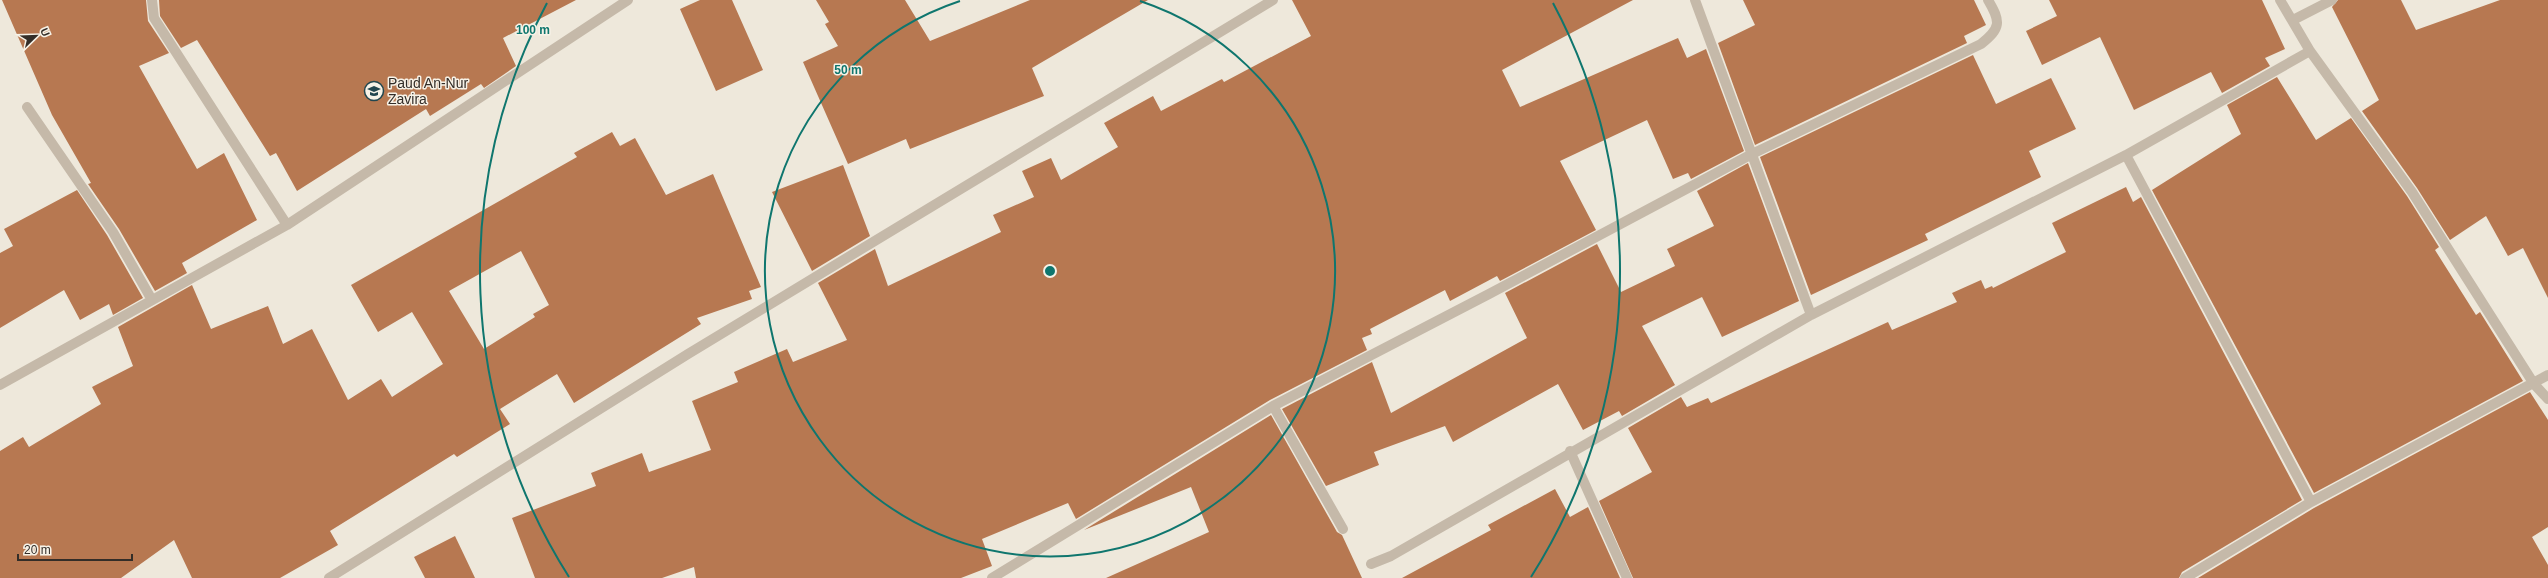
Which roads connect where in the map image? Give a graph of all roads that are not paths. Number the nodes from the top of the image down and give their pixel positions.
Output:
1 (152, 0) edge
2 (628, 0) edge
3 (1273, 0) edge
4 (1695, 0) edge
5 (1988, 0) edge
6 (2280, 0) edge
7 (2332, 0) edge
8 (2293, 20) junction
9 (2310, 51) junction
10 (27, 107) dead end
11 (1752, 154) junction
12 (2126, 155) junction
13 (287, 225) junction
14 (152, 300) junction
15 (1811, 315) junction
16 (2548, 375) edge
17 (2534, 384) junction
18 (0, 385) edge
19 (2548, 399) edge
20 (1273, 406) junction
21 (1570, 451) junction
22 (2311, 502) junction
23 (1343, 529) dead end
24 (1371, 564) dead end
25 (329, 578) edge
26 (992, 578) edge
27 (1627, 578) edge
28 (2185, 578) edge

1 - 13 street
2 - 13 street
3 - 25 street
4 - 11 street
5 - 11 street
6 - 8 street
7 - 8 street
8 - 9 street
9 - 12 street
9 - 17 street
10 - 14 street
11 - 15 street
11 - 20 street
12 - 15 street
12 - 22 street
13 - 14 street
14 - 18 street
15 - 21 street
16 - 17 street
17 - 19 street
17 - 22 street
20 - 23 street
20 - 26 street
21 - 24 street
21 - 27 street
22 - 28 street

